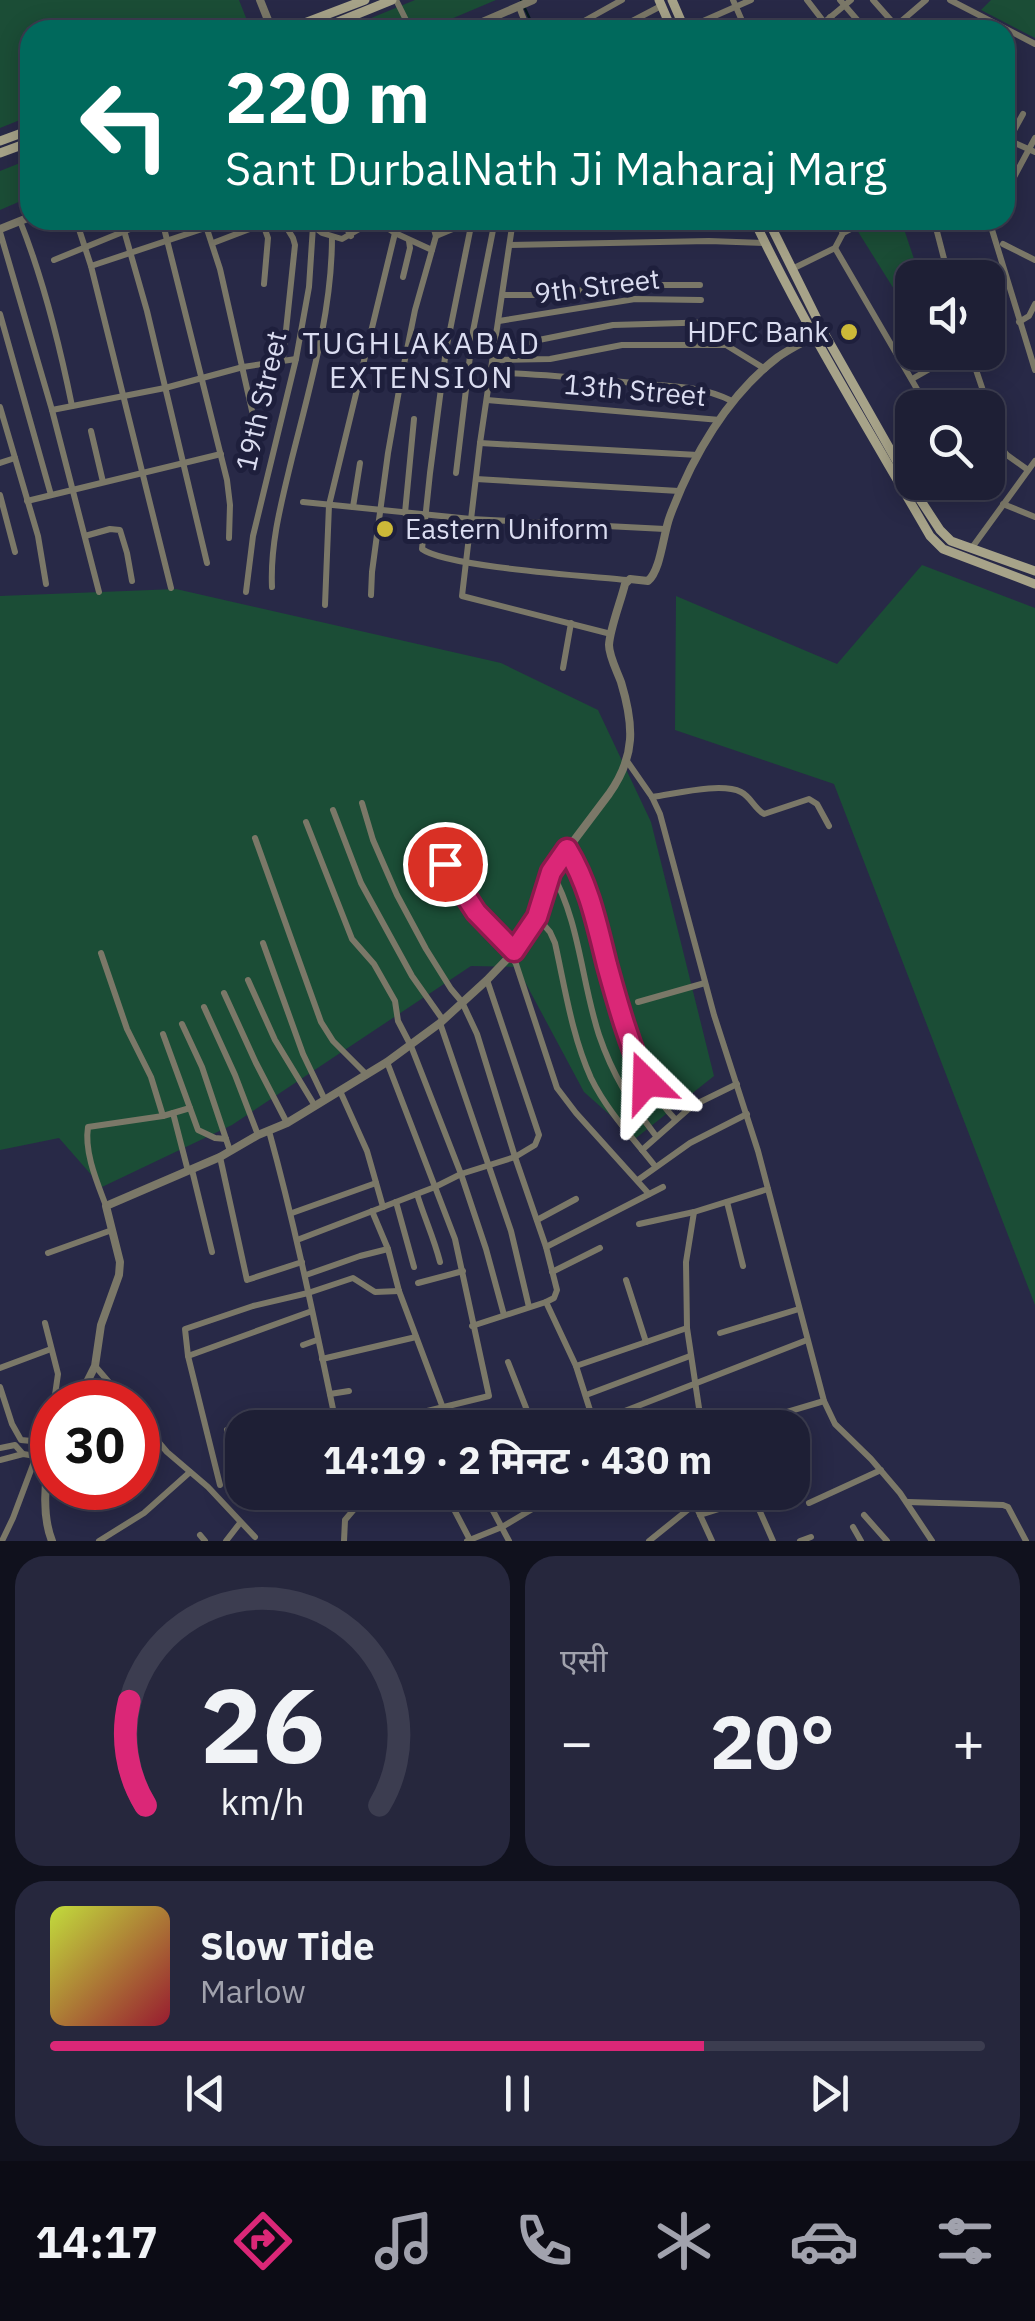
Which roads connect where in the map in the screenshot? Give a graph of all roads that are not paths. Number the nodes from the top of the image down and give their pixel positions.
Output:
1 (365, 0) edge
2 (394, 0) edge
3 (534, 0) edge
4 (622, 0) edge
5 (750, 0) edge
6 (807, 0) edge
7 (926, 0) edge
8 (950, 0) edge
9 (845, 2) edge
10 (660, 3) edge
11 (735, 3) edge
12 (518, 6) junction
13 (827, 19) joint
14 (312, 20) edge
15 (343, 20) edge
16 (486, 20) edge
17 (524, 20) edge
18 (586, 20) edge
19 (632, 20) edge
20 (704, 20) edge
21 (903, 20) edge
22 (988, 20) edge
23 (1023, 114) dead end
24 (1015, 127) edge
25 (1035, 138) edge
26 (1032, 151) edge
27 (1015, 178) edge
28 (20, 221) edge
29 (0, 230) edge
30 (24, 230) edge
31 (79, 230) edge
32 (164, 230) edge
33 (193, 230) edge
34 (208, 230) edge
35 (247, 230) edge
36 (265, 230) edge
37 (288, 230) edge
38 (311, 230) edge
39 (321, 230) edge
40 (348, 230) edge
41 (360, 230) edge
42 (390, 230) edge
43 (434, 230) edge
44 (445, 230) edge
45 (472, 230) edge
46 (494, 230) edge
47 (512, 230) edge
48 (759, 230) edge
49 (773, 230) edge
50 (841, 230) edge
51 (848, 230) edge
52 (937, 230) edge
53 (993, 230) edge
54 (126, 231) joint
55 (395, 233) junction
56 (843, 233) junction
57 (351, 236) junction
58 (436, 236) junction
59 (332, 238) junction
60 (409, 239) junction
61 (167, 242) junction
62 (213, 243) junction
63 (765, 243) junction
64 (1003, 244) dead end
65 (510, 245) junction
66 (85, 247) junction
67 (835, 248) junction
68 (432, 250) junction
69 (132, 254) junction
70 (54, 260) dead end
71 (945, 260) edge
72 (1035, 260) edge
73 (91, 266) junction
74 (791, 270) junction
75 (403, 277) dead end
76 (264, 284) dead end
77 (700, 285) dead end
78 (503, 295) junction
79 (701, 300) dead end
80 (1035, 304) edge
81 (0, 314) edge
82 (1029, 316) junction
83 (499, 321) junction
84 (717, 322) dead end
85 (1019, 322) junction
86 (1035, 324) edge
87 (818, 334) junction
88 (496, 344) junction
89 (296, 358) junction
90 (283, 360) junction
91 (493, 360) junction
92 (243, 367) junction
93 (765, 369) junction
94 (928, 370) edge
95 (1035, 370) edge
96 (492, 374) junction
97 (202, 377) junction
98 (912, 379) junction
99 (165, 388) junction
100 (918, 390) edge
101 (124, 396) junction
102 (487, 400) junction
103 (732, 402) junction
104 (72, 406) junction
105 (0, 407) edge
106 (52, 410) junction
107 (414, 419) dead end
108 (720, 420) junction
109 (256, 424) dead end
110 (92, 431) dead end
111 (480, 443) junction
112 (1005, 452) edge
113 (221, 454) junction
114 (698, 454) junction
115 (14, 458) junction
116 (1035, 461) edge
117 (0, 463) edge
118 (182, 463) junction
119 (360, 463) dead end
120 (1028, 470) junction
121 (142, 472) junction
122 (456, 473) dead end
123 (476, 479) junction
124 (103, 482) junction
125 (73, 490) junction
126 (679, 491) junction
127 (0, 495) edge
128 (51, 495) junction
129 (27, 500) junction
130 (302, 502) dead end
131 (1003, 504) junction
132 (329, 505) junction
133 (352, 508) junction
134 (381, 510) junction
135 (405, 513) junction
136 (426, 514) junction
137 (1035, 517) edge
138 (471, 519) junction
139 (665, 529) junction
140 (84, 536) junction
141 (228, 538) dead end
142 (16, 552) dead end
143 (969, 553) junction
144 (466, 562) junction
145 (207, 563) dead end
146 (1035, 571) edge
147 (627, 580) junction
148 (132, 581) dead end
149 (46, 584) dead end
150 (1035, 584) edge
151 (272, 587) dead end
152 (171, 588) dead end
153 (99, 592) dead end
154 (246, 592) dead end
155 (371, 595) dead end
156 (325, 605) dead end
157 (571, 623) junction
158 (612, 634) junction
159 (562, 668) dead end
160 (627, 761) junction
161 (652, 798) junction
162 (362, 803) dead end
163 (332, 810) dead end
164 (306, 822) dead end
165 (829, 826) dead end
166 (255, 838) dead end
167 (567, 849) junction
168 (445, 864) dead end
169 (551, 872) junction
170 (537, 917) junction
171 (263, 943) dead end
172 (101, 953) dead end
173 (512, 953) junction
174 (248, 980) dead end
175 (487, 980) junction
176 (705, 983) junction
177 (224, 993) dead end
178 (462, 1002) junction
179 (638, 1002) dead end
180 (204, 1007) dead end
181 (442, 1022) junction
182 (182, 1024) dead end
183 (163, 1034) dead end
184 (411, 1046) junction
185 (387, 1062) junction
186 (367, 1075) junction
187 (737, 1084) junction
188 (340, 1092) junction
189 (326, 1101) junction
190 (190, 1108) junction
191 (316, 1108) junction
192 (173, 1114) junction
193 (747, 1114) junction
194 (162, 1116) junction
195 (675, 1119) junction
196 (288, 1123) junction
197 (269, 1131) junction
198 (258, 1135) junction
199 (656, 1136) junction
200 (226, 1138) junction
201 (642, 1150) junction
202 (230, 1151) junction
203 (220, 1157) junction
204 (515, 1157) junction
205 (487, 1165) junction
206 (655, 1166) junction
207 (190, 1170) junction
208 (460, 1174) junction
209 (637, 1180) junction
210 (376, 1183) junction
211 (662, 1186) dead end
212 (435, 1187) junction
213 (768, 1190) junction
214 (417, 1194) junction
215 (649, 1194) junction
216 (576, 1199) dead end
217 (396, 1202) junction
218 (727, 1202) junction
219 (106, 1206) junction
220 (384, 1207) junction
221 (372, 1211) junction
222 (694, 1212) junction
223 (292, 1213) junction
224 (537, 1220) junction
225 (639, 1224) dead end
226 (112, 1230) junction
227 (296, 1240) junction
228 (546, 1246) junction
229 (600, 1248) dead end
230 (388, 1249) junction
231 (212, 1252) dead end
232 (48, 1253) dead end
233 (302, 1262) junction
234 (440, 1262) dead end
235 (743, 1266) dead end
236 (414, 1268) dead end
237 (463, 1271) junction
238 (552, 1272) junction
239 (306, 1275) junction
240 (626, 1280) dead end
241 (418, 1283) dead end
242 (399, 1291) junction
243 (308, 1292) junction
244 (546, 1302) junction
245 (529, 1307) junction
246 (799, 1309) junction
247 (312, 1311) junction
248 (504, 1314) junction
249 (45, 1323) dead end
250 (472, 1326) junction
251 (686, 1328) junction
252 (720, 1332) dead end
253 (416, 1337) junction
254 (317, 1340) junction
255 (807, 1340) junction
256 (646, 1342) junction
257 (303, 1345) dead end
258 (51, 1349) junction
259 (188, 1356) junction
260 (690, 1356) junction
261 (322, 1359) junction
262 (508, 1362) dead end
263 (95, 1366) junction
264 (576, 1366) junction
265 (0, 1368) edge
266 (59, 1380) edge
267 (88, 1380) edge
268 (107, 1380) edge
269 (694, 1382) junction
270 (0, 1387) edge
271 (349, 1390) dead end
272 (330, 1394) junction
273 (586, 1395) junction
274 (824, 1400) junction
275 (443, 1406) junction
276 (333, 1410) edge
277 (428, 1410) edge
278 (444, 1410) edge
279 (527, 1410) edge
280 (590, 1410) edge
281 (630, 1410) edge
282 (699, 1410) edge
283 (792, 1410) edge
284 (30, 1441) edge
285 (160, 1444) edge
286 (0, 1448) edge
287 (23, 1454) junction
288 (30, 1455) edge
289 (0, 1460) edge
290 (881, 1470) junction
291 (30, 1471) edge
292 (190, 1472) junction
293 (225, 1484) edge
294 (220, 1485) junction
295 (208, 1487) junction
296 (907, 1502) junction
297 (810, 1503) edge
298 (46, 1510) edge
299 (353, 1510) edge
300 (454, 1510) edge
301 (493, 1510) edge
302 (530, 1510) edge
303 (688, 1510) edge
304 (698, 1510) edge
305 (700, 1515) junction
306 (864, 1515) dead end
307 (240, 1522) junction
308 (502, 1527) junction
309 (853, 1527) dead end
310 (255, 1537) dead end
311 (811, 1537) dead end
312 (469, 1540) edge
313 (2, 1541) edge
314 (52, 1541) edge
315 (99, 1541) edge
316 (226, 1541) edge
317 (344, 1541) edge
318 (509, 1541) edge
319 (649, 1541) edge
320 (712, 1541) edge
321 (773, 1541) edge
322 (800, 1541) edge
323 (861, 1541) edge
324 (887, 1541) edge
325 (932, 1541) edge
326 (1026, 1541) edge

1 - 14 main road
2 - 15 main road
3 - 12 street
4 - 18 street
5 - 11 street
6 - 13 street
7 - 21 street
8 - 22 street
9 - 13 street
10 - 19 street
11 - 20 street
12 - 16 street
12 - 17 street
23 - 24 street
25 - 26 street
26 - 27 street
28 - 29 street
29 - 106 street
30 - 104 street
31 - 66 street
32 - 61 street
33 - 61 street
34 - 62 street
35 - 62 street
36 - 76 street
37 - 90 street
38 - 89 street, 19th Street
39 - 59 street
40 - 57 street
41 - 57 street
42 - 55 street
43 - 58 street
44 - 58 street
45 - 136 street
46 - 122 street
47 - 65 street
48 - 63 main road
49 - 74 main road
50 - 56 street
51 - 56 street
52 - 71 street
53 - 85 street
54 - 66 street
54 - 69 street
55 - 60 street
55 - 132 street
56 - 67 street
57 - 59 street
58 - 68 street
59 - 151 street
60 - 68 street
60 - 75 street
61 - 69 street
61 - 97 street
62 - 92 street
63 - 65 street
63 - 87 main road
64 - 72 street
65 - 78 street
66 - 70 street
66 - 73 street
67 - 74 street
67 - 98 street
68 - 134 street
69 - 73 street
69 - 99 street
73 - 101 street
74 - 87 main road
77 - 78 street
78 - 83 street
79 - 83 street, 9th Street
80 - 82 street
81 - 128 street
82 - 85 street
82 - 86 street
83 - 88 street
84 - 88 street
85 - 95 street
87 - 93 street
87 - 143 main road
88 - 91 street
89 - 90 street
89 - 154 street, 19th Street
90 - 92 street
91 - 93 street
91 - 96 street
92 - 97 street
92 - 109 street
93 - 103 street
94 - 98 street
96 - 102 street
96 - 103 street
97 - 99 street
97 - 113 street
98 - 100 street
99 - 101 street
99 - 118 street
101 - 104 street
101 - 121 street
102 - 108 street, 13th Street
102 - 111 street
103 - 108 street
104 - 106 street
105 - 115 street
106 - 125 street
107 - 135 street
108 - 114 street
110 - 124 street
111 - 114 street
111 - 123 street
112 - 120 street
113 - 118 street
113 - 141 street
114 - 126 street
115 - 117 street
115 - 129 street
116 - 120 street
118 - 121 street
118 - 145 street
119 - 133 street
120 - 131 street
121 - 124 street
121 - 152 street
123 - 126 street
123 - 138 street
124 - 125 street
125 - 128 street
125 - 140 street
126 - 139 street
127 - 142 street
128 - 129 street
129 - 149 street
130 - 132 street
131 - 137 street
131 - 143 street
132 - 133 street
132 - 156 street
133 - 134 street
134 - 135 street
134 - 155 street
135 - 136 street
136 - 138 street
136 - 144 street
138 - 139 street
138 - 144 street
139 - 147 street
140 - 148 street
140 - 153 street
143 - 146 main road
143 - 150 main road
144 - 147 street
144 - 157 street
147 - 158 street
157 - 158 street
157 - 159 street
158 - 160 street
160 - 161 street
160 - 167 street
161 - 165 street
161 - 176 street
162 - 178 street
163 - 181 street
164 - 184 street
166 - 186 street
167 - 169 street
167 - 195 street
168 - 173 street
169 - 170 street
169 - 199 street
170 - 173 street
170 - 201 street
171 - 189 street
172 - 194 street
173 - 175 street
173 - 209 street
174 - 191 street
175 - 178 street
175 - 204 street
176 - 179 street
176 - 187 street
177 - 196 street
178 - 181 street
178 - 204 street
180 - 198 street
181 - 184 street
181 - 205 street
182 - 200 street
183 - 190 street
184 - 185 street
184 - 208 street
185 - 186 street
185 - 212 street
186 - 188 street
187 - 193 street
187 - 195 street
188 - 189 street
188 - 210 street
189 - 191 street
190 - 192 street
190 - 200 street
191 - 196 street
192 - 194 street
192 - 207 street
193 - 206 street
193 - 213 street
194 - 219 street
195 - 199 street
196 - 197 street
197 - 198 street
197 - 223 street
198 - 202 street
199 - 201 street
200 - 202 street
201 - 206 street
202 - 203 street
203 - 207 street
203 - 233 street
204 - 205 street
204 - 224 street
205 - 208 street
205 - 245 street
206 - 209 street
207 - 219 street
207 - 231 street
208 - 212 street
208 - 248 street
209 - 215 street
210 - 220 street
210 - 223 street
211 - 215 street
212 - 214 street
212 - 237 street
213 - 218 street
213 - 246 street
214 - 217 street
214 - 234 street
215 - 228 street
216 - 224 street
217 - 220 street
217 - 236 street
218 - 222 street
218 - 235 street
219 - 226 street
220 - 221 street
221 - 227 street
221 - 230 street
222 - 225 street
222 - 251 street
223 - 227 street
224 - 228 street
226 - 232 street
226 - 263 street
227 - 233 street
228 - 238 street
229 - 238 street
230 - 239 street
230 - 242 street
233 - 239 street
237 - 241 street
237 - 250 street
238 - 244 street
239 - 243 street
240 - 256 street
242 - 243 street
242 - 253 street
243 - 247 street
243 - 259 street
244 - 245 street
244 - 264 street
245 - 248 street
246 - 252 street
246 - 255 street
247 - 254 street
247 - 259 street
248 - 250 street
249 - 258 street
250 - 275 street
251 - 256 street
251 - 260 street
253 - 261 street
253 - 275 street
254 - 257 street
254 - 261 street
255 - 269 street
255 - 274 street
256 - 264 street
258 - 265 street
258 - 266 street
259 - 294 street
260 - 269 street
260 - 273 street
261 - 272 street
262 - 279 street
263 - 267 street
263 - 268 street
264 - 273 street
269 - 281 street
269 - 282 street
270 - 284 street
271 - 272 street
272 - 276 street
273 - 280 street
274 - 283 street
274 - 290 street
275 - 277 street
275 - 278 street
285 - 292 street
286 - 287 street
287 - 288 street
287 - 289 street
290 - 296 street
290 - 297 street
291 - 313 street
292 - 295 street
292 - 315 street
293 - 294 street
294 - 295 street
295 - 307 street
296 - 325 street
296 - 326 street
298 - 314 street
299 - 317 street
300 - 312 street
301 - 308 street
302 - 308 street
303 - 319 street
304 - 305 street
305 - 320 street
305 - 321 street
306 - 324 street
307 - 310 street
307 - 316 street
308 - 312 street
308 - 318 street
309 - 323 street
311 - 322 street

